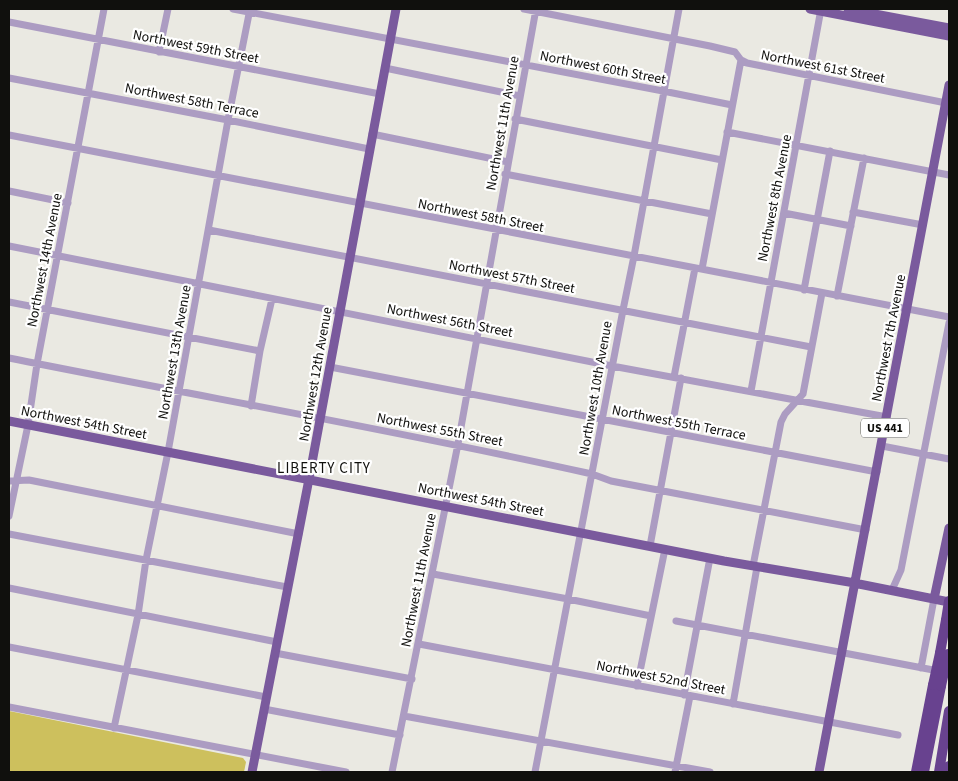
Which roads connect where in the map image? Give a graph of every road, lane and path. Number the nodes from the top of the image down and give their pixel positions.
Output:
1 (104, 9) edge
2 (168, 9) edge
3 (233, 9) edge
4 (396, 9) edge
5 (524, 9) edge
6 (679, 9) edge
7 (810, 9) edge
8 (848, 9) edge
9 (250, 10) edge
10 (535, 10) edge
11 (821, 10) edge
12 (9, 22) edge
13 (949, 28) edge
14 (949, 36) edge
15 (673, 38) junction
16 (98, 40) junction
17 (390, 40) junction
18 (159, 52) junction
19 (742, 60) junction
20 (525, 65) junction
21 (238, 67) junction
22 (385, 68) junction
23 (808, 76) junction
24 (9, 78) edge
25 (949, 85) edge
26 (663, 91) junction
27 (88, 93) junction
28 (380, 94) junction
29 (520, 96) junction
30 (946, 103) junction
31 (732, 106) junction
32 (516, 119) junction
33 (228, 120) junction
34 (727, 132) junction
35 (372, 134) junction
36 (9, 135) edge
37 (797, 144) junction
38 (654, 147) junction
39 (78, 149) junction
40 (369, 149) junction
41 (830, 151) junction
42 (864, 158) junction
43 (722, 160) junction
44 (508, 162) junction
45 (933, 172) junction
46 (505, 174) junction
47 (949, 175) edge
48 (219, 177) junction
49 (9, 192) edge
50 (644, 201) junction
51 (68, 203) junction
52 (359, 204) junction
53 (853, 212) junction
54 (712, 214) junction
55 (784, 214) junction
56 (817, 220) junction
57 (923, 225) junction
58 (851, 226) junction
59 (209, 230) junction
60 (496, 230) junction
61 (9, 246) edge
62 (58, 255) junction
63 (634, 256) junction
64 (350, 257) junction
65 (698, 269) junction
66 (770, 283) junction
67 (486, 284) junction
68 (199, 285) junction
69 (804, 290) junction
70 (822, 293) junction
71 (838, 296) junction
72 (272, 299) junction
73 (9, 302) edge
74 (908, 309) junction
75 (48, 310) junction
76 (622, 310) junction
77 (340, 312) junction
78 (949, 317) edge
79 (684, 322) junction
80 (949, 324) edge
81 (189, 337) junction
82 (761, 337) junction
83 (476, 338) junction
84 (811, 347) junction
85 (260, 351) junction
86 (9, 358) edge
87 (38, 364) junction
88 (612, 366) junction
89 (330, 367) junction
90 (678, 378) junction
91 (751, 391) junction
92 (179, 392) junction
93 (467, 393) junction
94 (797, 401) junction
95 (251, 406) junction
96 (887, 417) junction
97 (320, 419) junction
98 (602, 420) junction
99 (9, 421) edge
100 (28, 425) junction
101 (670, 433) junction
102 (458, 444) junction
103 (882, 446) junction
104 (168, 452) junction
105 (776, 453) junction
106 (923, 453) junction
107 (949, 459) edge
108 (877, 472) junction
109 (592, 474) junction
110 (13, 480) edge
111 (309, 480) junction
112 (660, 490) junction
113 (158, 505) junction
114 (445, 506) junction
115 (764, 510) junction
116 (9, 516) edge
117 (949, 528) edge
118 (866, 530) junction
119 (581, 533) junction
120 (9, 534) edge
121 (299, 534) junction
122 (650, 546) junction
123 (665, 549) junction
124 (710, 558) junction
125 (146, 560) junction
126 (754, 567) junction
127 (433, 574) junction
128 (856, 583) junction
129 (9, 588) edge
130 (287, 588) junction
131 (892, 590) junction
132 (568, 599) junction
133 (934, 599) junction
134 (949, 601) edge
135 (138, 615) junction
136 (651, 616) junction
137 (676, 621) dead end
138 (698, 624) junction
139 (746, 634) junction
140 (277, 642) junction
141 (419, 644) junction
142 (9, 647) edge
143 (946, 652) edge
144 (275, 653) junction
145 (842, 653) junction
146 (949, 667) edge
147 (922, 668) junction
148 (125, 669) junction
149 (555, 670) junction
150 (949, 673) edge
151 (412, 679) junction
152 (637, 686) junction
153 (940, 686) junction
154 (687, 695) junction
155 (266, 697) junction
156 (733, 704) junction
157 (9, 707) edge
158 (264, 709) junction
159 (949, 711) edge
160 (404, 716) junction
161 (829, 722) junction
162 (114, 728) junction
163 (400, 735) junction
164 (898, 735) dead end
165 (542, 741) junction
166 (255, 754) junction
167 (941, 768) edge
168 (676, 769) edge
169 (252, 772) edge
170 (346, 772) edge
171 (392, 772) edge
172 (535, 772) edge
173 (710, 772) edge
174 (819, 772) edge
175 (916, 772) edge
176 (924, 772) edge
177 (931, 772) edge
178 (948, 772) edge

1 - 16 street, Northwest 14th Avenue
2 - 18 street
3 - 9 street, Northwest 60th Street
4 - 17 main road, Northwest 12th Avenue
5 - 10 street, Northwest 61st Street
6 - 15 street, Northwest 10th Avenue
7 - 11 main road
8 - 13 main road
9 - 17 street, Northwest 60th Street
9 - 21 street, Northwest 13th Avenue
10 - 15 street, Northwest 61st Street
10 - 20 street, Northwest 11th Avenue
11 - 14 main road
11 - 23 street, Northwest 8th Avenue
12 - 16 street, Northwest 59th Street
15 - 19 street, Northwest 61st Street
15 - 26 street, Northwest 10th Avenue
16 - 18 street, Northwest 59th Street
16 - 27 street, Northwest 14th Avenue
17 - 20 street, Northwest 60th Street
17 - 22 main road, Northwest 12th Avenue
18 - 21 street, Northwest 59th Street
19 - 23 street, Northwest 61st Street
19 - 31 street
20 - 26 street, Northwest 60th Street
20 - 29 street, Northwest 11th Avenue
21 - 28 street, Northwest 59th Street
21 - 33 street, Northwest 13th Avenue
22 - 28 main road, Northwest 12th Avenue
22 - 29 street
23 - 30 street, Northwest 61st Street
23 - 37 street, Northwest 8th Avenue
24 - 27 street, Northwest 58th Terrace
25 - 30 main road, Northwest 7th Avenue / US 441
26 - 31 street, Northwest 60th Street
26 - 38 street, Northwest 10th Avenue
27 - 33 street, Northwest 58th Terrace
27 - 39 street, Northwest 14th Avenue
28 - 35 main road, Northwest 12th Avenue
29 - 32 street, Northwest 11th Avenue
30 - 45 main road, Northwest 7th Avenue / US 441
31 - 34 street
32 - 38 street
32 - 44 street, Northwest 11th Avenue
33 - 40 street, Northwest 58th Terrace
33 - 48 street, Northwest 13th Avenue
34 - 37 street
34 - 43 street
35 - 40 main road, Northwest 12th Avenue
35 - 44 street
36 - 39 street, Northwest 58th Street
37 - 41 street
37 - 55 street, Northwest 8th Avenue
38 - 43 street
38 - 50 street, Northwest 10th Avenue
39 - 48 street, Northwest 58th Street
39 - 51 street, Northwest 14th Avenue
40 - 52 main road, Northwest 12th Avenue
41 - 42 street
41 - 56 street
42 - 45 street
42 - 53 street
43 - 54 street
44 - 46 street, Northwest 11th Avenue
45 - 47 street
45 - 57 main road, Northwest 7th Avenue / US 441
46 - 50 street
46 - 60 street, Northwest 11th Avenue
48 - 52 street, Northwest 58th Street
48 - 59 street, Northwest 13th Avenue
49 - 51 street
50 - 54 street
50 - 63 street, Northwest 10th Avenue
51 - 62 street, Northwest 14th Avenue
52 - 60 street, Northwest 58th Street
52 - 64 main road, Northwest 12th Avenue
53 - 57 street
53 - 58 street
54 - 65 street
55 - 56 street
55 - 66 street, Northwest 8th Avenue
56 - 58 street
56 - 69 street
57 - 74 main road, Northwest 7th Avenue / US 441
58 - 71 street
59 - 64 street, Northwest 57th Street
59 - 68 street, Northwest 13th Avenue
60 - 63 street, Northwest 58th Street
60 - 67 street, Northwest 11th Avenue
61 - 62 street, Northwest 56th Street
62 - 68 street, Northwest 56th Street
62 - 75 street, Northwest 14th Avenue
63 - 65 street, Northwest 58th Street
63 - 76 street, Northwest 10th Avenue
64 - 67 street, Northwest 57th Street
64 - 77 main road, Northwest 12th Avenue
65 - 66 street, Northwest 58th Street
65 - 79 street
66 - 69 street, Northwest 58th Street
66 - 82 street, Northwest 8th Avenue
67 - 76 street, Northwest 57th Street
67 - 83 street, Northwest 11th Avenue
68 - 72 street, Northwest 56th Street
68 - 81 street, Northwest 13th Avenue
69 - 70 street, Northwest 58th Street
70 - 71 street, Northwest 58th Street
70 - 84 street
71 - 74 street, Northwest 58th Street
72 - 77 street, Northwest 56th Street
72 - 85 street
73 - 75 street
74 - 78 street, Northwest 58th Street
74 - 96 main road, Northwest 7th Avenue / US 441
75 - 81 street
75 - 87 street, Northwest 14th Avenue
76 - 79 street, Northwest 57th Street
76 - 88 street, Northwest 10th Avenue
77 - 83 street, Northwest 56th Street
77 - 89 main road, Northwest 12th Avenue
79 - 82 street, Northwest 57th Street
79 - 90 street
80 - 106 street
81 - 85 street
81 - 92 street, Northwest 13th Avenue
82 - 84 street, Northwest 57th Street
82 - 91 street, Northwest 8th Avenue
83 - 88 street, Northwest 56th Street
83 - 93 street, Northwest 11th Avenue
84 - 94 street
85 - 95 street
86 - 87 street, Northwest 55th Street
87 - 92 street, Northwest 55th Street
87 - 100 street, Northwest 14th Avenue
88 - 90 street, Northwest 56th Street
88 - 98 street, Northwest 10th Avenue
89 - 93 street, Northwest 55th Terrace
89 - 97 main road, Northwest 12th Avenue
90 - 91 street, Northwest 56th Street
90 - 101 street
91 - 94 street, Northwest 56th Street
92 - 95 street, Northwest 55th Street
92 - 104 street, Northwest 13th Avenue
93 - 98 street, Northwest 55th Terrace
93 - 102 street, Northwest 11th Avenue
94 - 96 street, Northwest 56th Street
94 - 105 street
95 - 97 street, Northwest 55th Street
96 - 103 main road, Northwest 7th Avenue / US 441
97 - 102 street, Northwest 55th Street
97 - 111 main road, Northwest 12th Avenue
98 - 101 street, Northwest 55th Terrace
98 - 109 street, Northwest 10th Avenue
99 - 100 main road, Northwest 54th Street
100 - 104 main road, Northwest 54th Street
100 - 110 street, Northwest 14th Avenue
101 - 105 street, Northwest 55th Terrace
101 - 112 street
102 - 109 street, Northwest 55th Street
102 - 114 street, Northwest 11th Avenue
103 - 106 street
103 - 108 main road, Northwest 7th Avenue / US 441
104 - 111 main road, Northwest 54th Street
104 - 113 street, Northwest 13th Avenue
105 - 108 street, Northwest 55th Terrace
105 - 115 street
106 - 107 street
106 - 131 street
108 - 118 main road, Northwest 7th Avenue / US 441
109 - 112 street, Northwest 55th Street
109 - 119 street, Northwest 10th Avenue
110 - 113 street
110 - 116 street, Northwest 14th Avenue
111 - 114 main road, Northwest 54th Street
111 - 121 main road, Northwest 12th Avenue
112 - 115 street, Northwest 55th Street
112 - 122 street
113 - 121 street
113 - 125 street, Northwest 13th Avenue
114 - 119 main road, Northwest 54th Street
114 - 127 street, Northwest 11th Avenue
115 - 118 street, Northwest 55th Street
115 - 126 street
117 - 133 main road
118 - 128 main road, Northwest 7th Avenue / US 441
119 - 122 main road, Northwest 54th Street
119 - 132 street, Northwest 10th Avenue
120 - 125 street
121 - 130 main road, Northwest 12th Avenue
122 - 123 main road, Northwest 54th Street
123 - 124 main road, Northwest 54th Street
123 - 136 street
124 - 126 main road, Northwest 54th Street
124 - 138 street
125 - 130 street
125 - 135 street, Northwest 13th Avenue
126 - 128 main road, Northwest 54th Street
126 - 139 street
127 - 132 street
127 - 141 street, Northwest 11th Avenue
128 - 131 main road, Northwest 54th Street
128 - 145 main road, Northwest 7th Avenue / US 441
129 - 135 street
130 - 140 main road, Northwest 12th Avenue
131 - 133 main road, Northwest 54th Street
132 - 136 street
132 - 149 street, Northwest 10th Avenue
133 - 134 main road, Northwest 54th Street
133 - 147 street
134 - 143 highway, bridge
135 - 140 street
135 - 148 street, Northwest 13th Avenue
136 - 152 street
137 - 138 street
138 - 139 street
138 - 154 street
139 - 145 street
139 - 156 street
140 - 144 main road, Northwest 12th Avenue
141 - 149 street, Northwest 52nd Street
141 - 151 street, Northwest 11th Avenue
142 - 148 street
143 - 153 highway, bridge
144 - 151 street
144 - 155 main road, Northwest 12th Avenue
145 - 147 street
145 - 161 main road, Northwest 7th Avenue / US 441
146 - 153 highway
147 - 150 street
148 - 155 street
148 - 162 street, Northwest 13th Avenue
149 - 152 street, Northwest 52nd Street
149 - 165 street, Northwest 10th Avenue
151 - 160 street, Northwest 11th Avenue
152 - 154 street, Northwest 52nd Street
153 - 175 highway
153 - 176 highway
153 - 177 highway
154 - 156 street, Northwest 52nd Street
154 - 168 street
155 - 158 main road, Northwest 12th Avenue
156 - 161 street, Northwest 52nd Street
157 - 162 street
158 - 163 street
158 - 166 main road, Northwest 12th Avenue
159 - 167 highway
160 - 163 street, Northwest 11th Avenue
160 - 165 street
161 - 164 street, Northwest 52nd Street
161 - 174 main road, Northwest 7th Avenue / US 441
162 - 166 street
163 - 171 street, Northwest 11th Avenue
165 - 168 street
165 - 172 street, Northwest 10th Avenue
166 - 169 main road, Northwest 12th Avenue
166 - 170 street
167 - 178 highway
168 - 173 street

